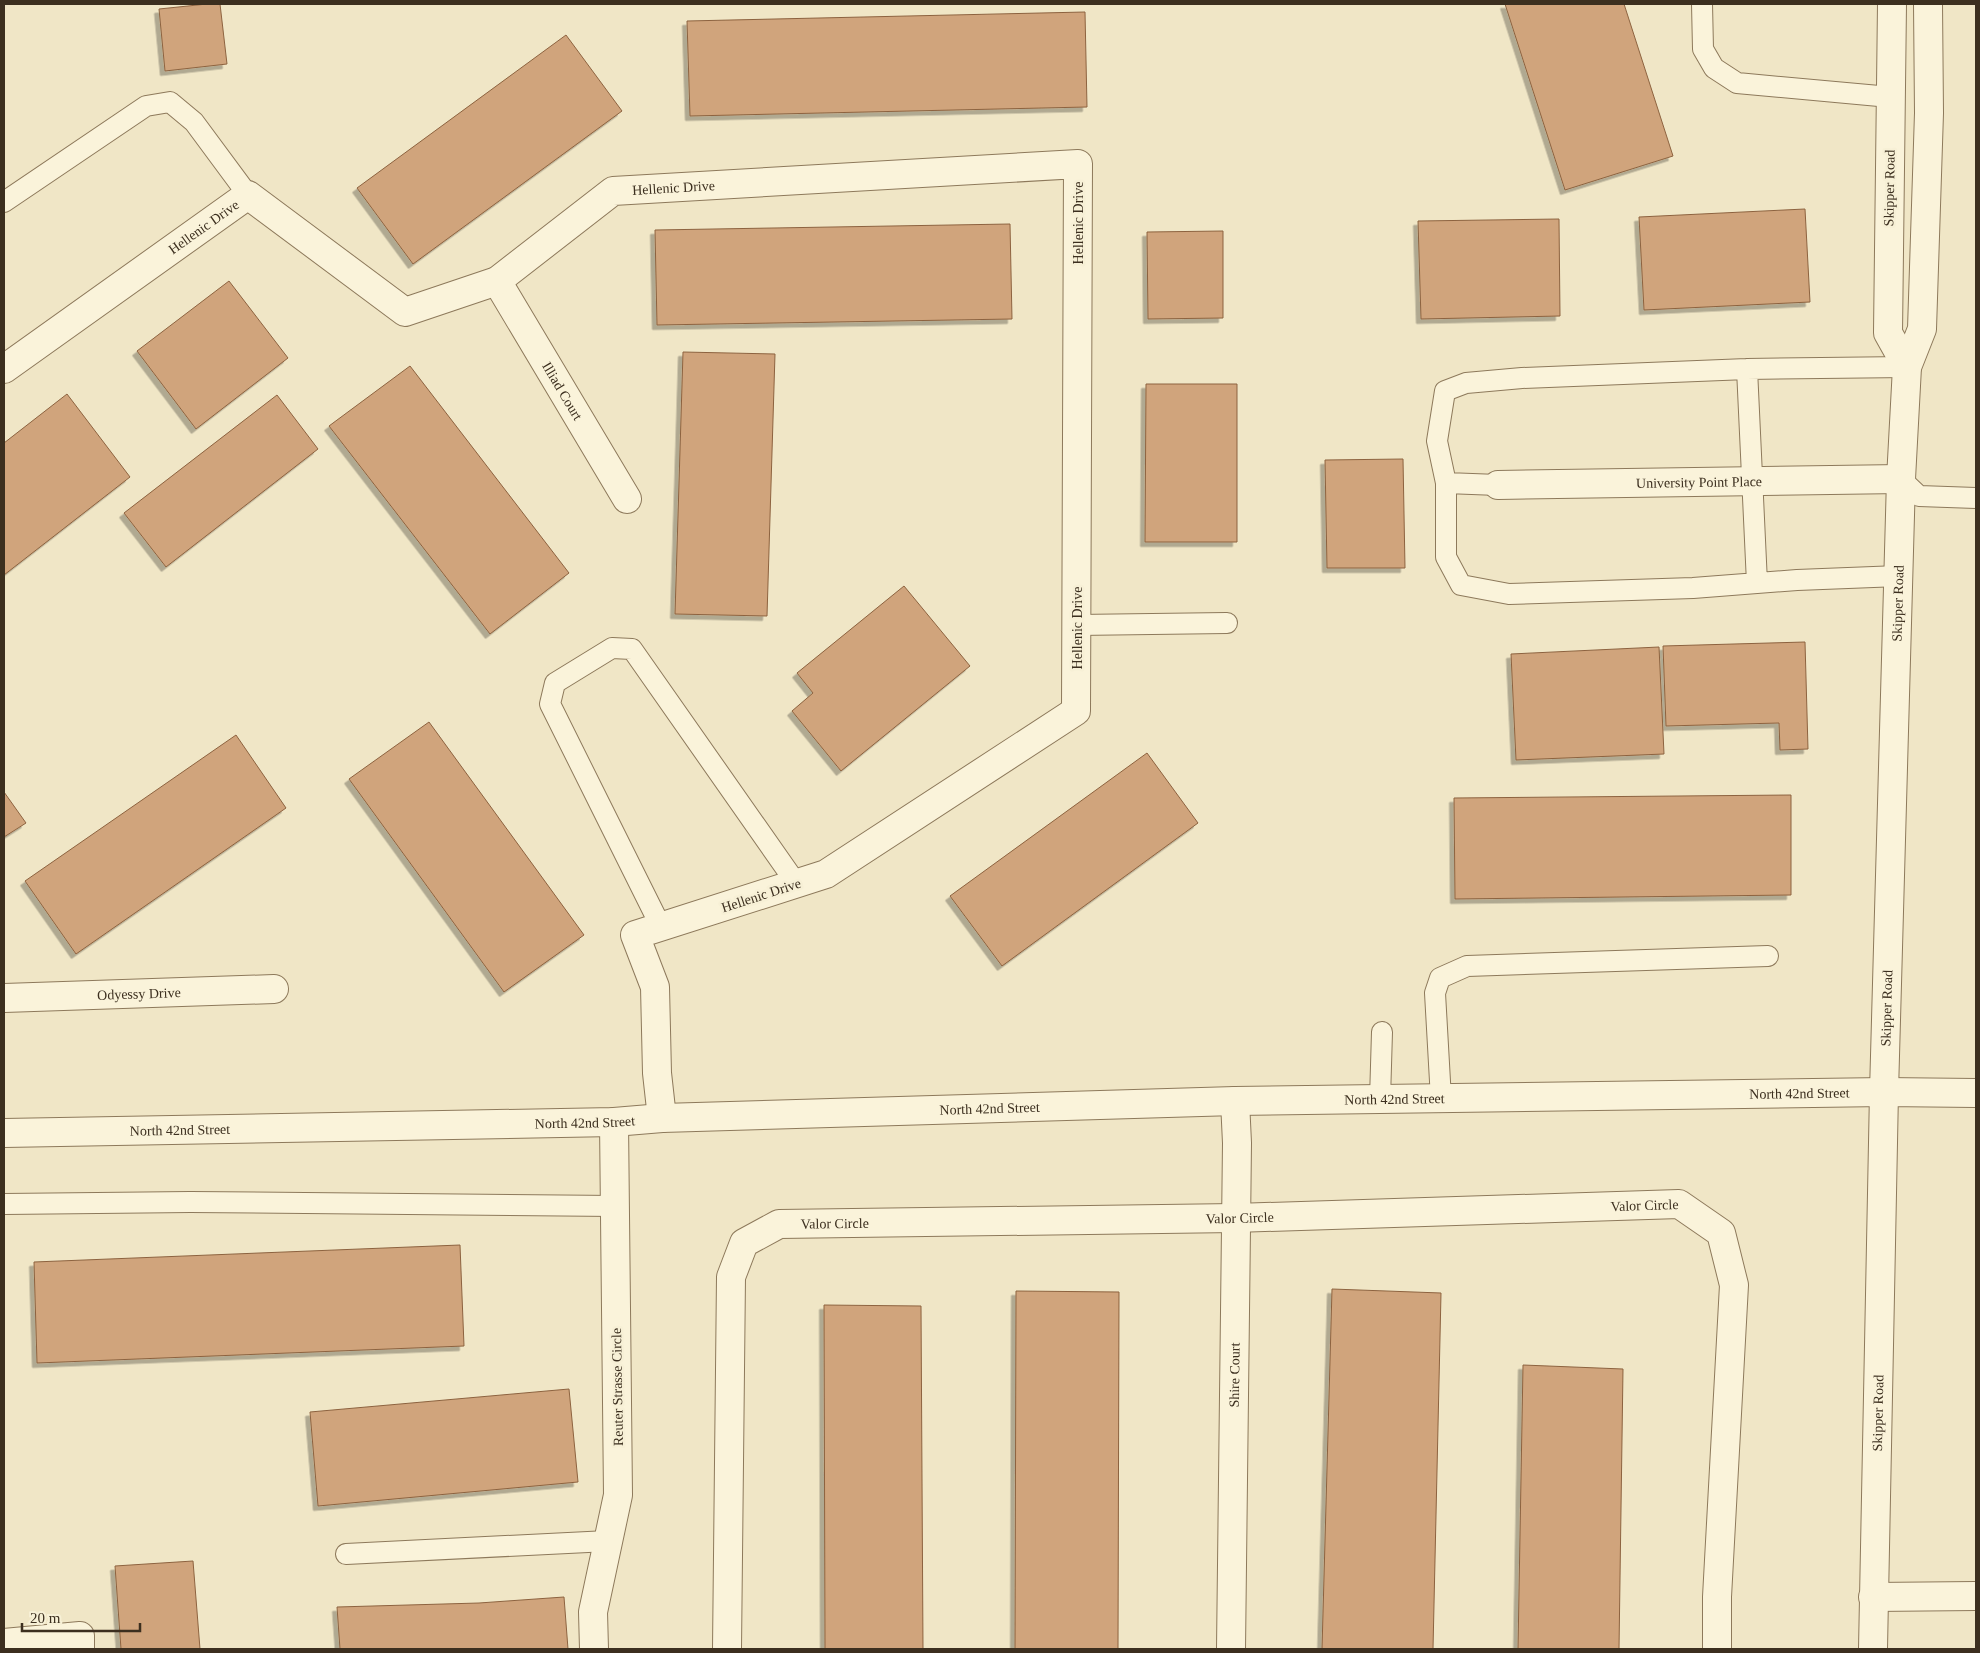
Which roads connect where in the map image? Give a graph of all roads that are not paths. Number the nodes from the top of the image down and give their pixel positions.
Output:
1 (1702, 4) edge
2 (1892, 4) edge
3 (1928, 4) edge
4 (1890, 96) junction
5 (248, 195) junction
6 (4, 202) edge
7 (497, 282) junction
8 (1906, 367) junction
9 (4, 369) edge
10 (1747, 369) junction
11 (1901, 480) junction
12 (1753, 482) junction
13 (1446, 483) junction
14 (1498, 485) joint
15 (1976, 498) edge
16 (627, 499) dead end
17 (1899, 576) junction
18 (1757, 583) junction
19 (1227, 623) dead end
20 (1077, 625) junction
21 (796, 883) junction
22 (661, 927) junction
23 (1768, 956) dead end
24 (274, 989) dead end
25 (4, 998) edge
26 (1382, 1032) dead end
27 (1884, 1092) junction
28 (1976, 1093) edge
29 (1380, 1099) junction
30 (1441, 1099) junction
31 (1235, 1101) junction
32 (662, 1118) junction
33 (614, 1122) junction
34 (4, 1133) edge
35 (4, 1204) edge
36 (615, 1206) junction
37 (1235, 1218) junction
38 (608, 1541) junction
39 (346, 1554) dead end
40 (1976, 1596) edge
41 (1873, 1597) junction
42 (4, 1643) edge
43 (80, 1649) edge
44 (594, 1649) edge
45 (728, 1649) edge
46 (1231, 1649) edge
47 (1717, 1649) edge
48 (1873, 1649) edge

1 - 4 lane
2 - 4 street, Skipper Road
3 - 8 street, Skipper Road
4 - 8 street, Skipper Road
5 - 6 lane
5 - 7 street, Hellenic Drive
5 - 9 street, Hellenic Drive
7 - 16 street, Illiad Court
7 - 20 street, Hellenic Drive
8 - 10 lane
8 - 11 street, Skipper Road
10 - 12 lane
10 - 13 lane
11 - 12 street, University Point Place
11 - 15 lane
11 - 17 street, Skipper Road
12 - 14 street, University Point Place
12 - 18 lane
13 - 14 lane
13 - 18 lane
17 - 18 lane
17 - 27 street, Skipper Road
19 - 20 lane
20 - 21 street, Hellenic Drive
21 - 22 street, Hellenic Drive
21 - 22 lane
22 - 32 street, Hellenic Drive
23 - 30 lane
24 - 25 street, Odyessy Drive
26 - 29 lane
27 - 28 street, North 42nd Street
27 - 30 street, North 42nd Street
27 - 41 street, Skipper Road
29 - 30 street, North 42nd Street
29 - 31 street, North 42nd Street
31 - 32 street, North 42nd Street
31 - 37 street, Shire Court
32 - 33 street, North 42nd Street
33 - 34 street, North 42nd Street
33 - 36 street, Reuter Strasse Circle
35 - 36 lane
36 - 38 street, Reuter Strasse Circle
37 - 45 street, Valor Circle
37 - 46 street, Shire Court
37 - 47 street, Valor Circle
38 - 39 lane
38 - 44 street, Reuter Strasse Circle
40 - 41 street
41 - 48 street, Skipper Road
42 - 43 street

